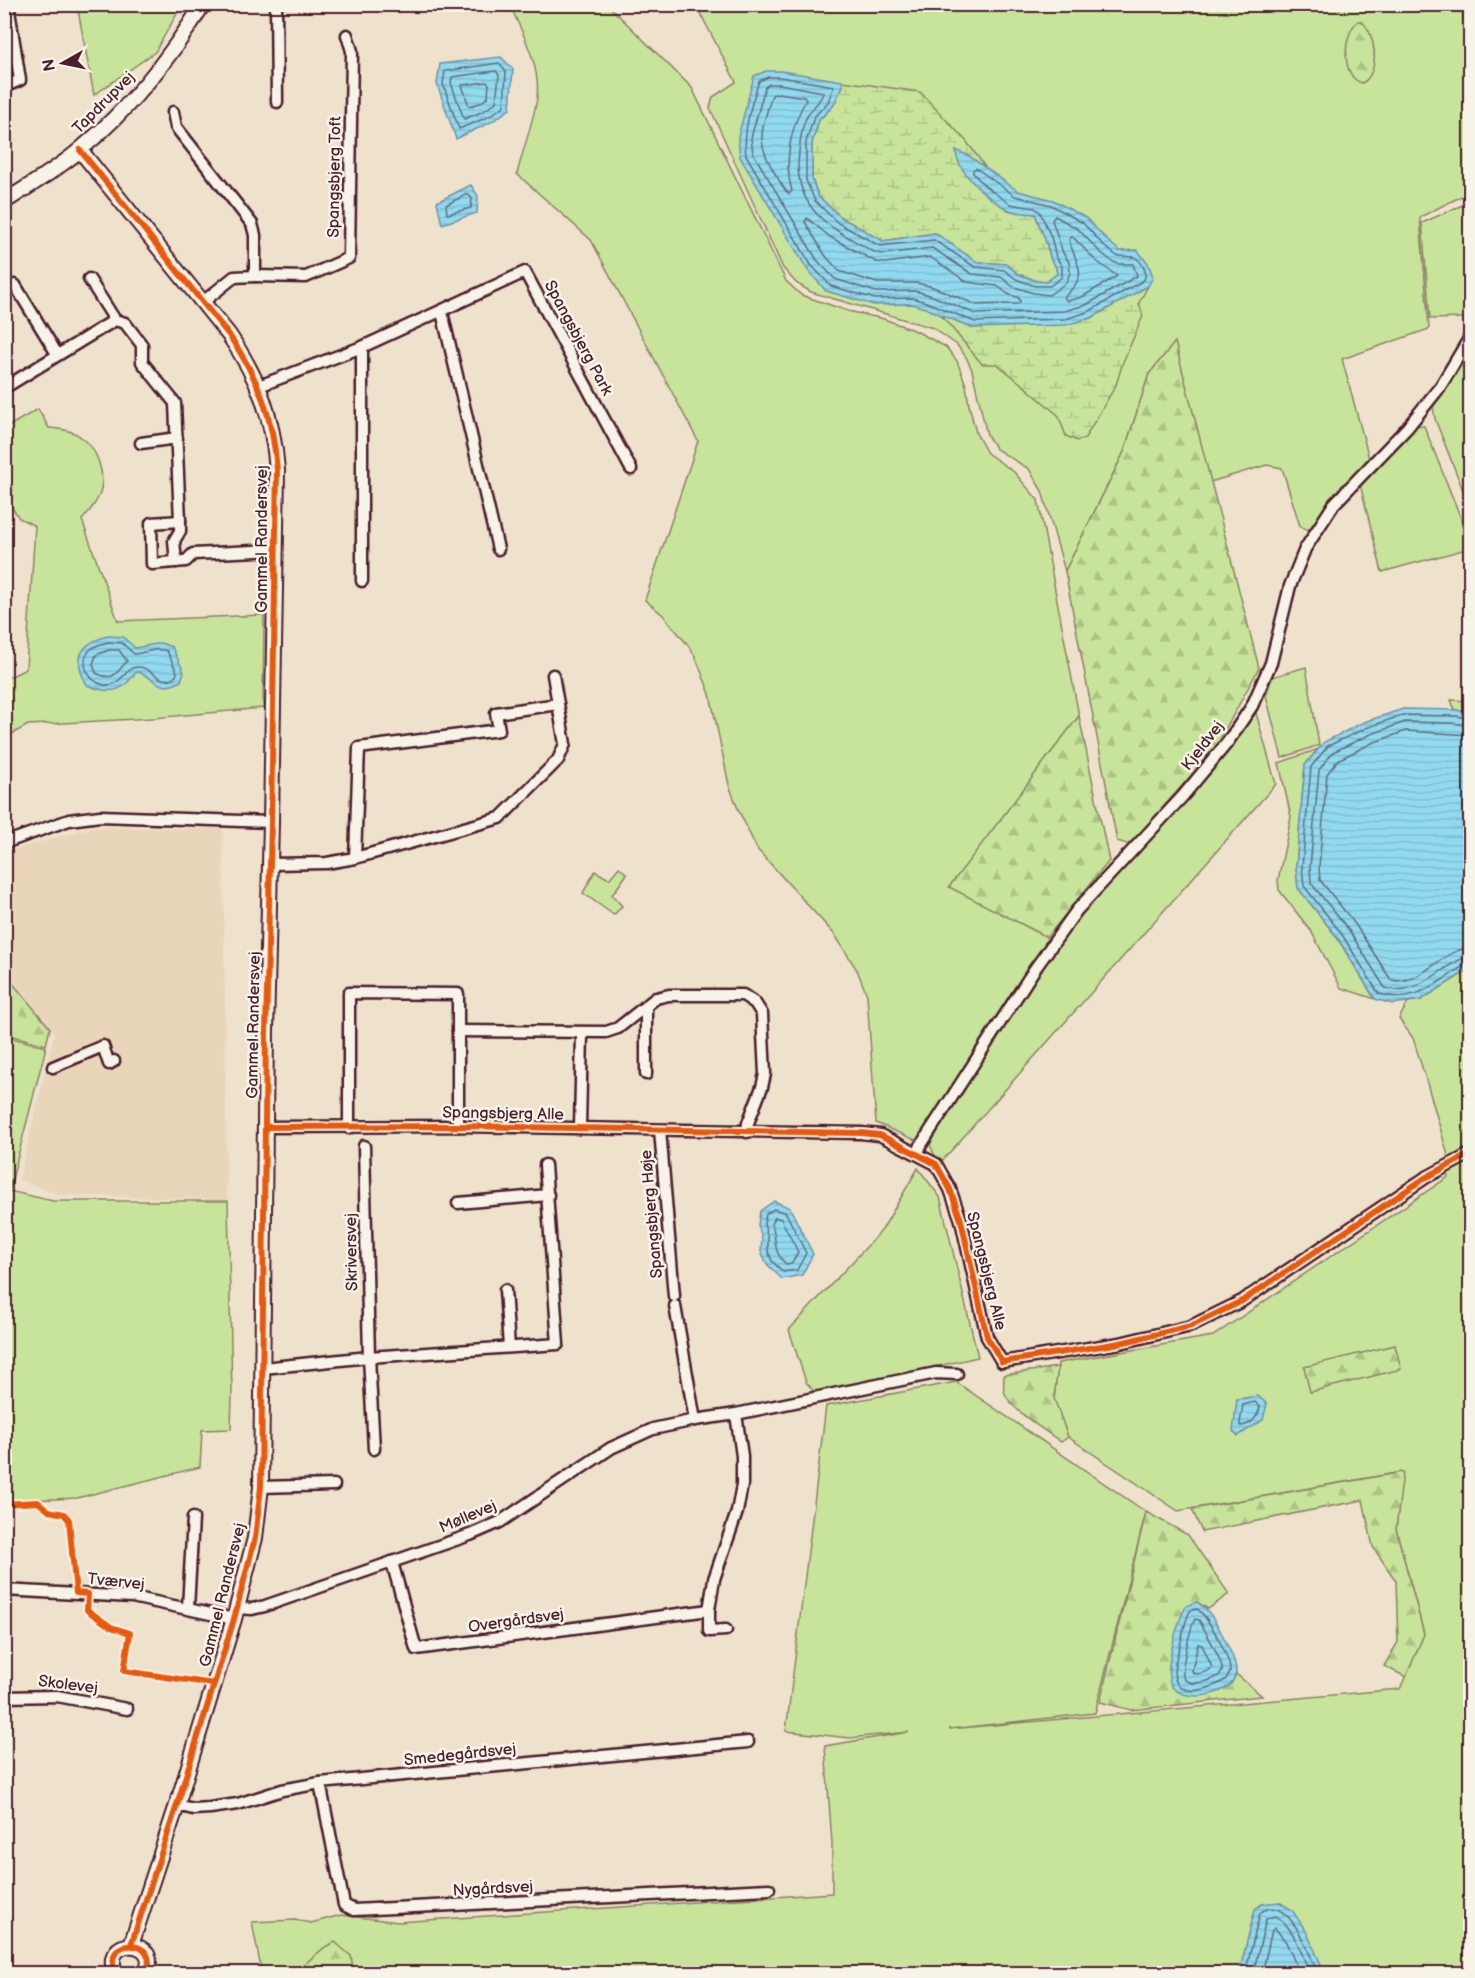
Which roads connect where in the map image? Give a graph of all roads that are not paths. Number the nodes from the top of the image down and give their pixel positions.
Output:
1 (8, 4) edge
2 (202, 4) edge
3 (276, 4) edge
4 (1470, 4) edge
5 (1470, 26) edge
6 (347, 34) dead end
7 (4, 82) edge
8 (278, 102) dead end
9 (173, 112) dead end
10 (80, 150) junction
11 (4, 202) edge
12 (255, 276) junction
13 (89, 279) dead end
14 (15, 285) dead end
15 (203, 302) junction
16 (442, 312) junction
17 (115, 320) junction
18 (1470, 337) edge
19 (363, 347) junction
20 (57, 354) junction
21 (259, 386) junction
22 (4, 388) edge
23 (177, 438) junction
24 (141, 443) dead end
25 (631, 469) dead end
26 (180, 521) junction
27 (498, 549) dead end
28 (276, 550) junction
29 (176, 562) junction
30 (362, 581) dead end
31 (553, 675) dead end
32 (558, 704) junction
33 (271, 822) junction
34 (4, 843) edge
35 (355, 858) junction
36 (270, 864) junction
37 (645, 1006) junction
38 (458, 1031) junction
39 (582, 1033) junction
40 (114, 1061) dead end
41 (53, 1067) dead end
42 (646, 1074) dead end
43 (458, 1126) junction
44 (266, 1127) junction
45 (349, 1128) junction
46 (580, 1128) junction
47 (660, 1130) junction
48 (747, 1132) junction
49 (364, 1146) dead end
50 (918, 1153) junction
51 (1470, 1154) edge
52 (545, 1165) dead end
53 (548, 1195) junction
54 (458, 1203) dead end
55 (504, 1290) dead end
56 (509, 1347) junction
57 (369, 1357) junction
58 (263, 1368) junction
59 (957, 1374) dead end
60 (736, 1414) junction
61 (695, 1420) junction
62 (374, 1449) dead end
63 (334, 1485) dead end
64 (261, 1487) junction
65 (193, 1518) dead end
66 (392, 1562) junction
67 (4, 1590) edge
68 (188, 1608) junction
69 (709, 1610) junction
70 (236, 1614) junction
71 (726, 1630) dead end
72 (4, 1697) edge
73 (127, 1709) dead end
74 (748, 1742) dead end
75 (320, 1783) junction
76 (177, 1805) junction
77 (769, 1889) dead end
78 (131, 1945) junction
79 (113, 1972) edge
80 (145, 1974) edge

1 - 7 street
2 - 10 street, Tapdrupvej
3 - 8 street
4 - 5 street
6 - 12 street, Spangsbjerg Toft
9 - 12 street
10 - 11 street, Tapdrupvej
10 - 15 street, Gammel Randersvej
12 - 15 street, Spangsbjerg Toft
13 - 17 street
14 - 20 street
15 - 21 street, Gammel Randersvej
16 - 19 street, Spangsbjerg Park
16 - 25 street, Spangsbjerg Park
16 - 27 street
17 - 20 street
17 - 23 street
18 - 50 street, Kjeldvej
19 - 21 street, Spangsbjerg Park
19 - 30 street
20 - 22 street
21 - 28 street, Gammel Randersvej
23 - 24 street
23 - 26 street
26 - 29 street
26 - 29 street
28 - 29 street
28 - 33 street, Gammel Randersvej
31 - 32 street
32 - 35 street
32 - 35 street
33 - 34 street
33 - 36 street, Gammel Randersvej
35 - 36 street
36 - 44 street, Gammel Randersvej
37 - 39 street
37 - 42 street
37 - 48 street
38 - 39 street
38 - 43 street, Spangsbjerg Alle
38 - 45 street, Spangsbjerg Alle
39 - 46 street, Spangsbjerg Alle
40 - 41 street
43 - 45 street, Spangsbjerg Alle
43 - 46 street, Spangsbjerg Alle
44 - 45 street, Spangsbjerg Alle
44 - 58 street, Gammel Randersvej
46 - 47 street, Spangsbjerg Alle
47 - 48 street, Spangsbjerg Alle
47 - 61 street, Spangsbjerg Høje
48 - 50 street, Spangsbjerg Alle
49 - 57 street, Skriversvej
50 - 51 street, Spangsbjerg Alle
52 - 53 street
53 - 54 street
53 - 56 street
55 - 56 street
56 - 57 street
57 - 58 street
57 - 62 street, Skriversvej
58 - 64 street, Gammel Randersvej
59 - 60 street, Møllevej
60 - 61 street, Møllevej
60 - 69 street
61 - 66 street, Møllevej
63 - 64 street
64 - 70 street, Gammel Randersvej
65 - 68 street
66 - 69 street, Overgårdsvej
66 - 70 street, Møllevej
67 - 68 street, Tværvej
68 - 70 street, Tværvej
69 - 71 street
70 - 76 street, Gammel Randersvej
72 - 73 street, Skolevej
74 - 75 street, Smedegårdsvej
75 - 76 street, Smedegårdsvej
75 - 77 street, Nygårdsvej
76 - 78 street, Gammel Randersvej
78 - 79 street
78 - 80 street

